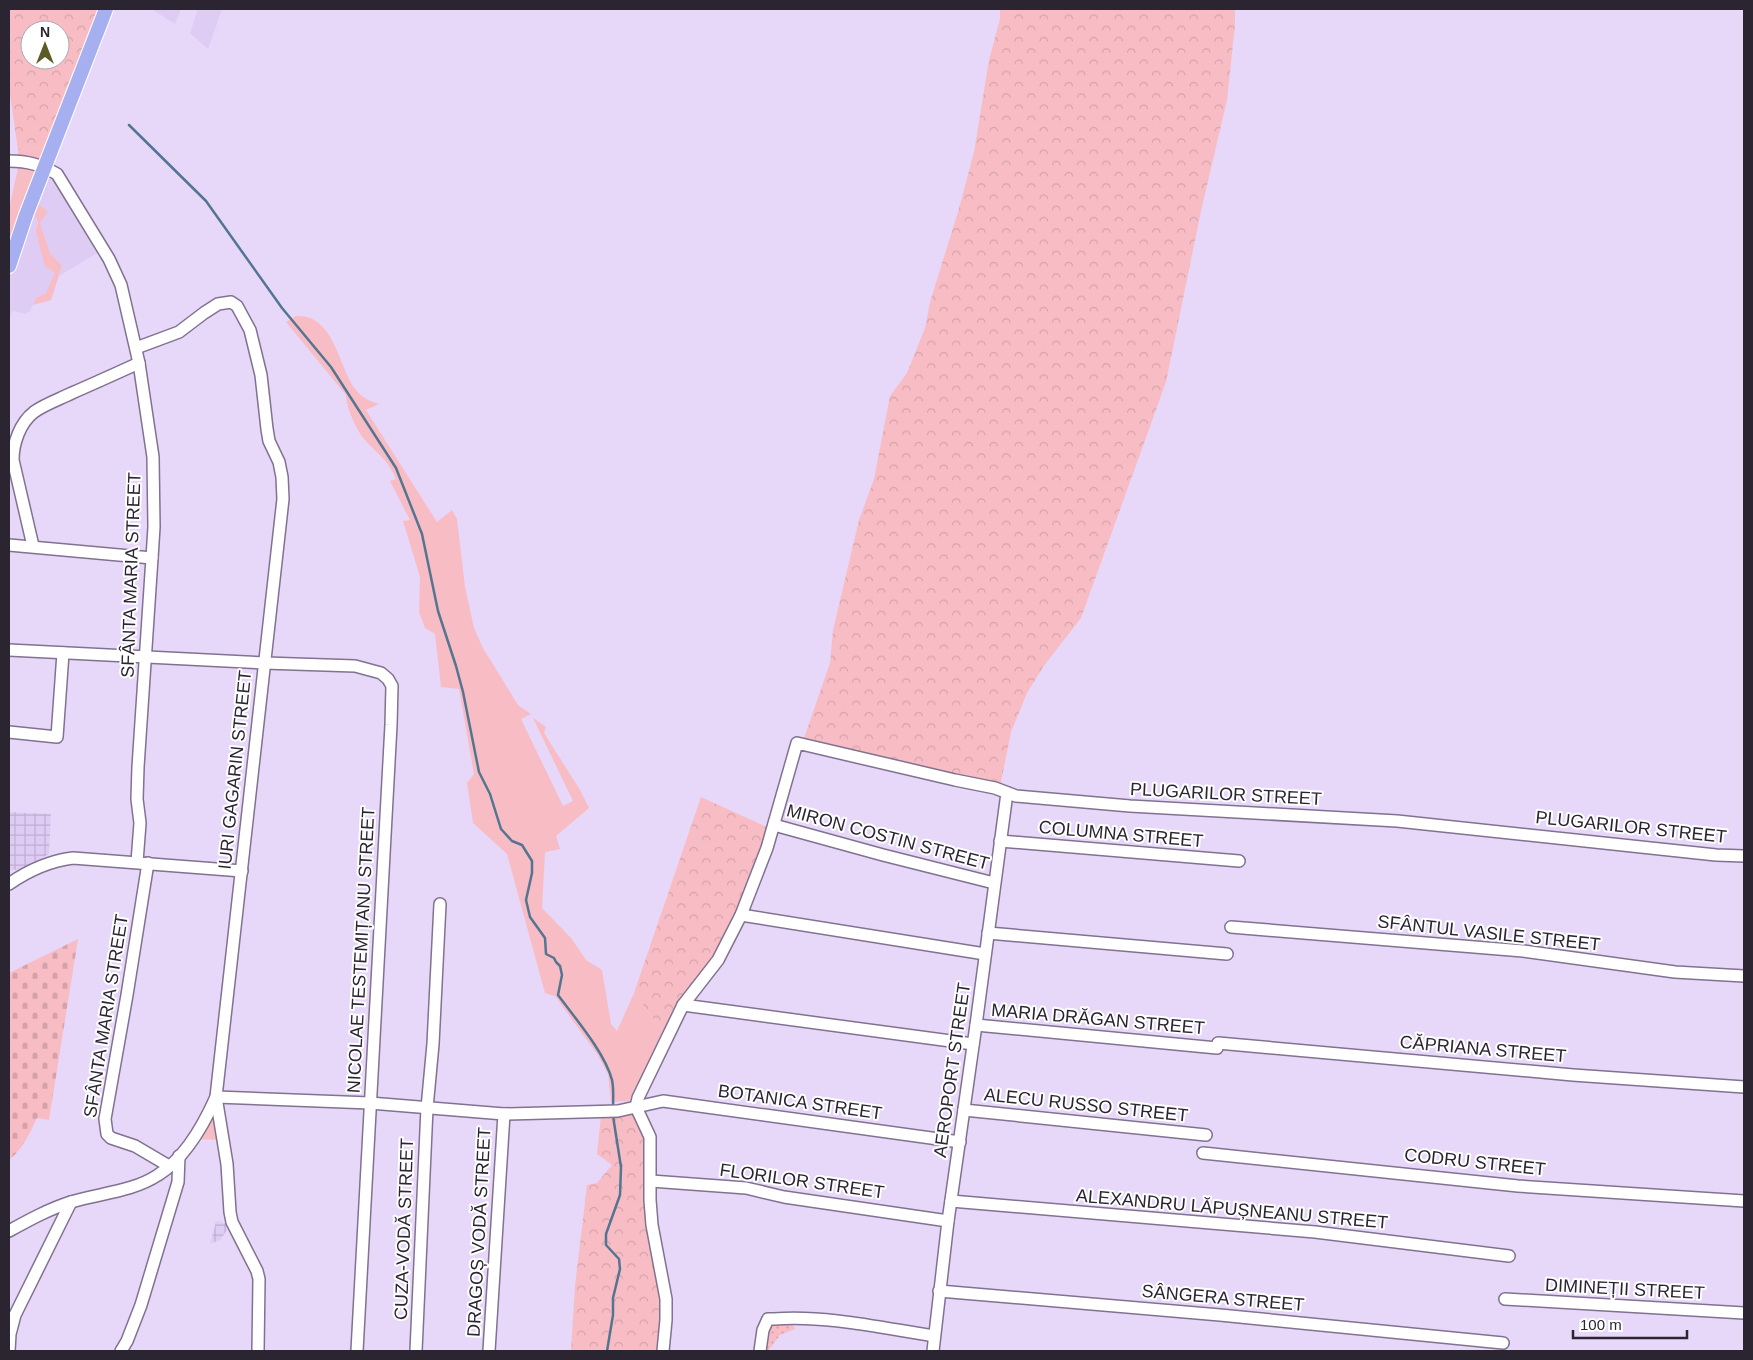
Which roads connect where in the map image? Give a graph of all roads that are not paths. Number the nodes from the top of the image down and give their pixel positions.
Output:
1 (106, 9) edge
2 (9, 161) edge
3 (46, 163) junction
4 (9, 266) edge
5 (136, 348) junction
6 (139, 363) junction
7 (9, 545) edge
8 (33, 546) junction
9 (152, 558) junction
10 (9, 650) edge
11 (63, 653) junction
12 (146, 656) junction
13 (265, 664) junction
14 (9, 732) edge
15 (1007, 793) junction
16 (774, 825) junction
17 (1000, 841) junction
18 (1744, 856) edge
19 (1238, 861) dead end
20 (143, 862) junction
21 (242, 871) junction
22 (994, 883) junction
23 (9, 884) edge
24 (440, 904) dead end
25 (741, 915) junction
26 (1231, 927) dead end
27 (988, 933) junction
28 (985, 954) junction
29 (1227, 954) dead end
30 (1744, 976) edge
31 (683, 1005) junction
32 (976, 1025) junction
33 (973, 1044) junction
34 (1218, 1045) joint
35 (1744, 1087) edge
36 (216, 1097) junction
37 (370, 1103) junction
38 (636, 1107) junction
39 (427, 1108) junction
40 (964, 1110) junction
41 (504, 1114) junction
42 (1206, 1135) dead end
43 (960, 1142) junction
44 (1203, 1153) dead end
45 (179, 1156) junction
46 (168, 1166) junction
47 (651, 1182) junction
48 (951, 1201) junction
49 (1744, 1201) edge
50 (71, 1202) junction
51 (948, 1221) junction
52 (9, 1231) edge
53 (1509, 1256) dead end
54 (939, 1291) junction
55 (1505, 1299) dead end
56 (1744, 1313) edge
57 (934, 1336) junction
58 (1503, 1343) dead end
59 (9, 1351) edge
60 (121, 1351) edge
61 (258, 1351) edge
62 (357, 1351) edge
63 (416, 1351) edge
64 (489, 1351) edge
65 (663, 1351) edge
66 (760, 1351) edge
67 (933, 1351) edge

1 - 3 main road
2 - 3 street
3 - 4 main road
3 - 5 street, SFÂNTA MARIA STREET
5 - 6 street, SFÂNTA MARIA STREET
5 - 13 street, IURI GAGARIN STREET
6 - 8 street
6 - 9 street, SFÂNTA MARIA STREET
7 - 8 street
8 - 9 street
9 - 12 street, SFÂNTA MARIA STREET
10 - 11 street, NICOLAE TESTEMIȚANU STREET
11 - 12 street, NICOLAE TESTEMIȚANU STREET
11 - 14 street
12 - 13 street, NICOLAE TESTEMIȚANU STREET
12 - 20 street, SFÂNTA MARIA STREET
13 - 21 street, IURI GAGARIN STREET
13 - 37 street, NICOLAE TESTEMIȚANU STREET
15 - 16 street, PLUGARILOR STREET
15 - 17 street, AEROPORT STREET
15 - 18 street, PLUGARILOR STREET
16 - 22 street, MIRON COSTIN STREET
16 - 25 street
17 - 19 street, COLUMNA STREET
17 - 22 street, AEROPORT STREET
20 - 21 street
20 - 23 street
20 - 46 street, SFÂNTA MARIA STREET
21 - 36 street, IURI GAGARIN STREET
22 - 27 street, AEROPORT STREET
24 - 39 street, CUZA-VODĂ STREET
25 - 28 street
25 - 31 street
26 - 30 street, SFÂNTUL VASILE STREET
27 - 28 street, AEROPORT STREET
27 - 29 street
28 - 32 street, AEROPORT STREET
31 - 33 street
31 - 38 street
32 - 33 street, AEROPORT STREET
32 - 34 street, MARIA DRĂGAN STREET
33 - 40 street, AEROPORT STREET
34 - 35 street, CĂPRIANA STREET
36 - 37 street, BOTANICA STREET
36 - 45 street
36 - 61 street, IURI GAGARIN STREET
37 - 39 street, BOTANICA STREET
37 - 62 street, NICOLAE TESTEMIȚANU STREET
38 - 41 street, BOTANICA STREET
38 - 43 street, BOTANICA STREET
38 - 47 street
39 - 41 street, BOTANICA STREET
39 - 63 street, CUZA-VODĂ STREET
40 - 42 street, ALECU RUSSO STREET
40 - 43 street, AEROPORT STREET
41 - 64 street, DRAGOȘ VODĂ STREET
43 - 48 street, AEROPORT STREET
44 - 49 street, CODRU STREET
45 - 46 street
45 - 60 street
46 - 50 street
47 - 51 street, FLORILOR STREET
47 - 65 street
48 - 51 street, AEROPORT STREET
48 - 53 street, ALEXANDRU LĂPUȘNEANU STREET
50 - 52 street
50 - 59 street
51 - 54 street, AEROPORT STREET
54 - 57 street, AEROPORT STREET
54 - 58 street, SÂNGERA STREET
55 - 56 street, DIMINEȚII STREET
57 - 66 street
57 - 67 street, AEROPORT STREET

